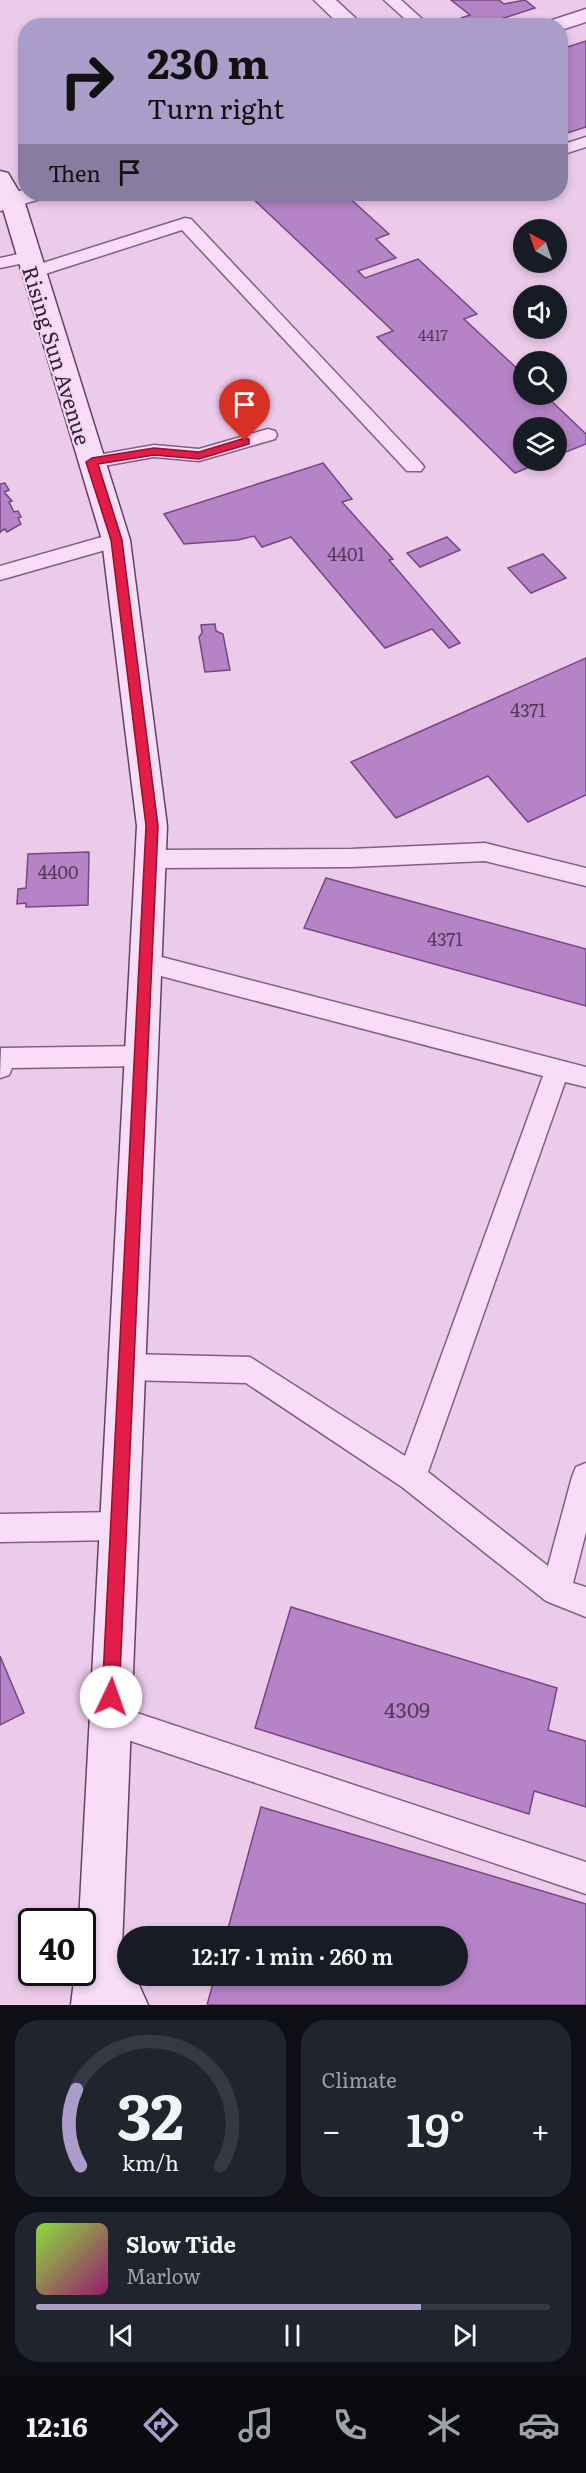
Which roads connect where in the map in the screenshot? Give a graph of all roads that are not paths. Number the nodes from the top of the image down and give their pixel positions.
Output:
1 (324, 0) edge
2 (392, 0) edge
3 (586, 15) edge
4 (345, 18) edge
5 (413, 18) edge
6 (568, 21) edge
7 (586, 142) edge
8 (568, 148) edge
9 (11, 194) edge
10 (20, 264) edge
11 (268, 435) dead end
12 (92, 462) junction
13 (414, 467) dead end
14 (116, 540) junction
15 (0, 573) edge
16 (151, 859) junction
17 (586, 878) edge
18 (146, 963) junction
19 (141, 1056) junction
20 (0, 1068) edge
21 (557, 1071) junction
22 (586, 1077) edge
23 (126, 1367) junction
24 (586, 1477) edge
25 (412, 1478) junction
26 (118, 1526) junction
27 (0, 1528) edge
28 (556, 1591) junction
29 (586, 1602) edge
30 (110, 1719) junction
31 (586, 1878) edge
32 (100, 1948) junction
33 (94, 2005) edge
34 (125, 2005) edge

1 - 4 street
2 - 5 lane
3 - 6 street
7 - 8 lane
9 - 10 street, Rising Sun Avenue
10 - 12 street, Rising Sun Avenue
10 - 13 lane
11 - 12 lane
12 - 14 street, Rising Sun Avenue
14 - 15 lane
14 - 16 street, Rising Sun Avenue
16 - 17 lane
16 - 18 street, Rising Sun Avenue
18 - 19 street, Rising Sun Avenue
18 - 21 lane
19 - 20 lane
19 - 23 street, Rising Sun Avenue
21 - 22 lane
21 - 25 lane
23 - 25 lane
23 - 26 street, Rising Sun Avenue
24 - 28 lane
25 - 28 lane
26 - 27 lane
26 - 30 street, Rising Sun Avenue
28 - 29 lane
30 - 31 lane
30 - 32 street, Rising Sun Avenue
32 - 33 street, Rising Sun Avenue
32 - 34 street

